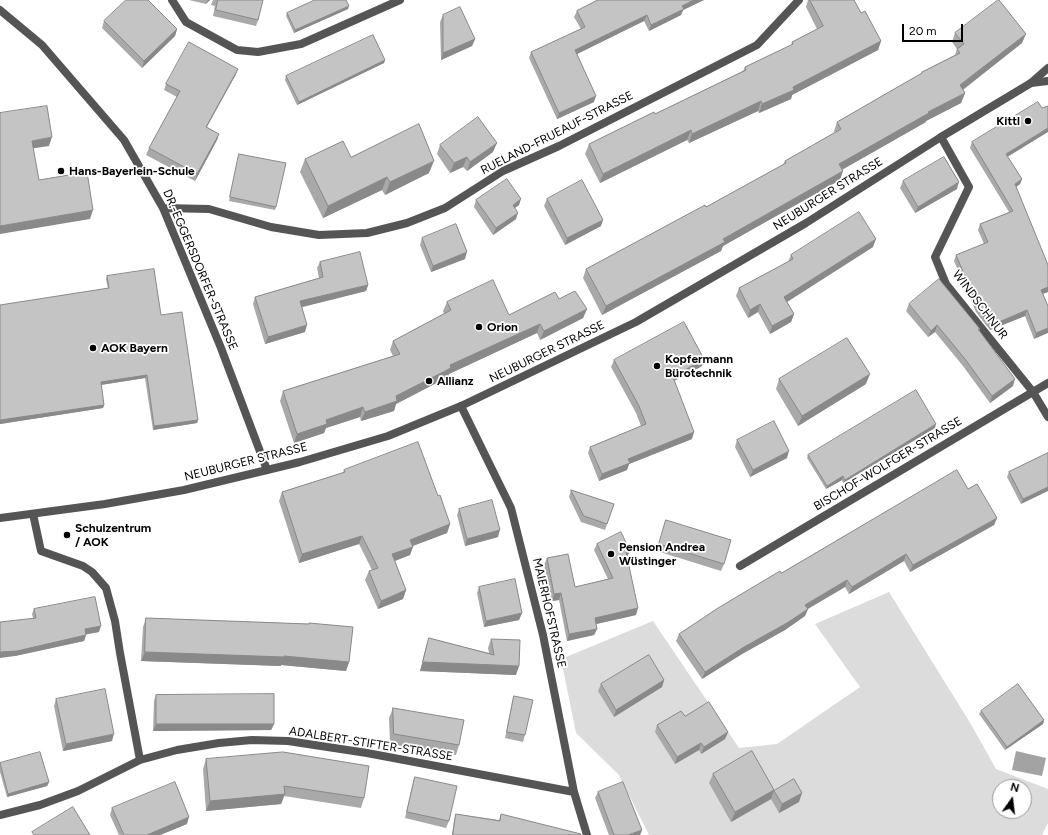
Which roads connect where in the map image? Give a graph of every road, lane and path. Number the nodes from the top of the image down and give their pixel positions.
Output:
1 (172, 0) edge
2 (400, 0) edge
3 (800, 0) edge
4 (0, 10) edge
5 (1048, 68) edge
6 (1048, 81) edge
7 (1031, 83) junction
8 (940, 137) junction
9 (163, 208) junction
10 (1048, 383) edge
11 (1033, 392) junction
12 (461, 406) junction
13 (1048, 417) edge
14 (267, 470) junction
15 (33, 514) junction
16 (0, 518) edge
17 (740, 566) dead end
18 (140, 760) junction
19 (574, 792) junction
20 (0, 815) edge
21 (587, 835) edge

1 - 2 street
3 - 9 street, RUELAND-FRUEAUF-STRASSE
4 - 9 street, DR.-EGGERSDORFER-STRASSE
5 - 7 street, NEUBURGER STRASSE
6 - 7 street
7 - 8 street, NEUBURGER STRASSE
8 - 11 street, WINDSCHNUR
8 - 12 street, NEUBURGER STRASSE
9 - 14 street, DR.-EGGERSDORFER-STRASSE
10 - 11 street, BISCHOF-WOLFGER-STRASSE
11 - 13 street, WINDSCHNUR
11 - 17 street, BISCHOF-WOLFGER-STRASSE
12 - 14 street, NEUBURGER STRASSE
12 - 19 street, MAIERHOFSTRASSE
14 - 15 street, NEUBURGER STRASSE
15 - 16 street, NEUBURGER STRASSE
15 - 18 street
18 - 19 street, ADALBERT-STIFTER-STRASSE
18 - 20 street, ADALBERT-STIFTER-STRASSE
19 - 21 street, MAIERHOFSTRASSE

